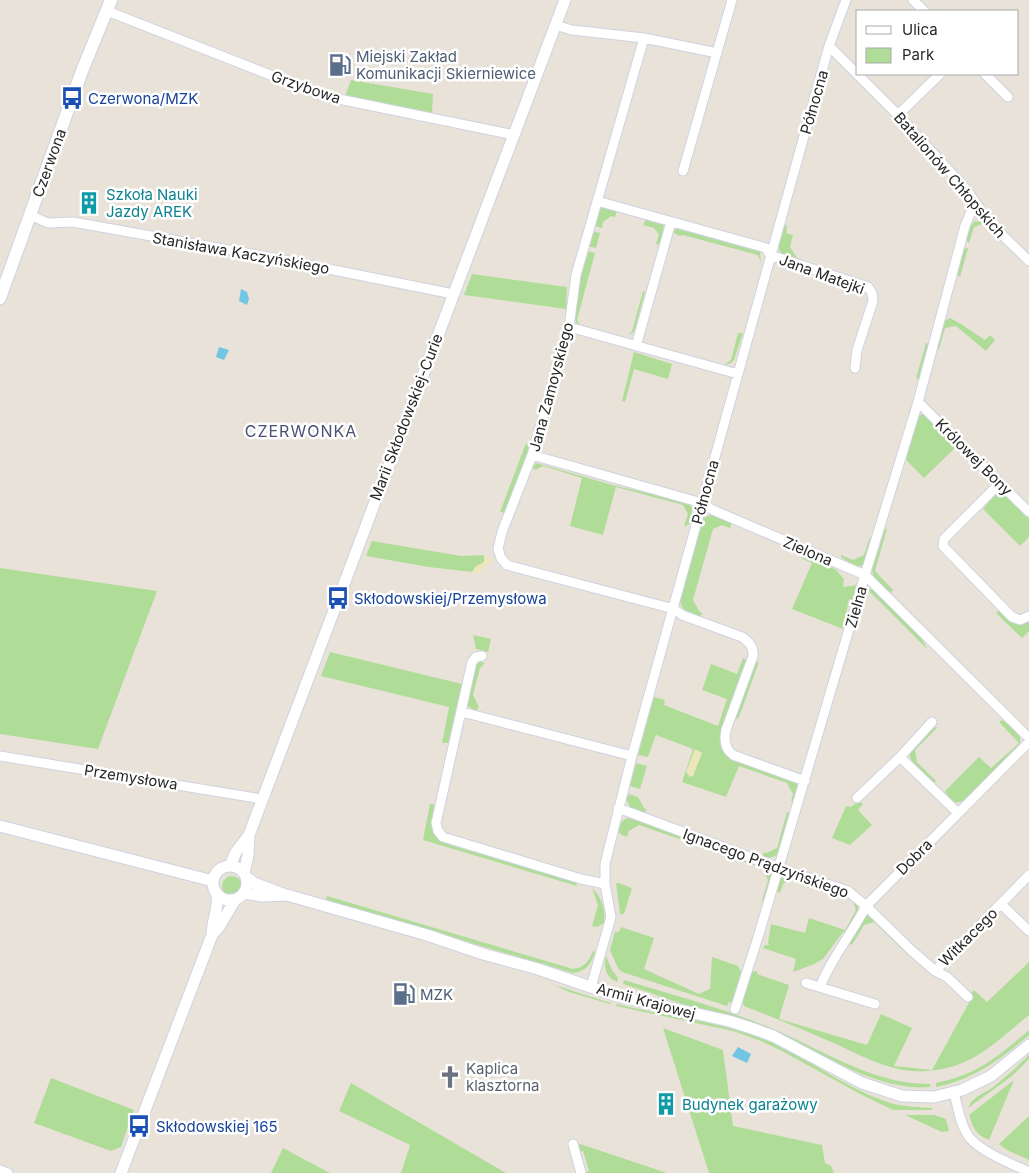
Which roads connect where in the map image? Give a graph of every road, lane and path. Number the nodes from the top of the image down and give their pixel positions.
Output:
1 (565, 0) edge
2 (732, 0) edge
3 (846, 0) edge
4 (913, 0) edge
5 (109, 6) edge
6 (923, 10) edge
7 (555, 25) junction
8 (644, 38) junction
9 (830, 46) junction
10 (717, 53) junction
11 (856, 72) edge
12 (859, 75) edge
13 (939, 75) edge
14 (986, 75) edge
15 (1008, 97) dead end
16 (898, 115) junction
17 (514, 135) junction
18 (683, 170) dead end
19 (597, 200) junction
20 (977, 206) junction
21 (30, 215) junction
22 (671, 222) junction
23 (770, 255) junction
24 (1029, 261) edge
25 (453, 294) junction
26 (0, 298) edge
27 (569, 327) junction
28 (636, 346) junction
29 (855, 368) dead end
30 (738, 374) junction
31 (918, 402) junction
32 (532, 455) junction
33 (1000, 483) junction
34 (702, 503) junction
35 (1029, 512) edge
36 (865, 575) junction
37 (674, 609) junction
38 (1029, 616) edge
39 (482, 656) dead end
40 (462, 712) junction
41 (932, 722) dead end
42 (1029, 738) edge
43 (1029, 742) edge
44 (0, 756) edge
45 (632, 756) junction
46 (900, 757) junction
47 (805, 781) junction
48 (857, 798) dead end
49 (262, 799) junction
50 (618, 808) junction
51 (958, 813) junction
52 (0, 826) edge
53 (249, 835) junction
54 (230, 866) junction
55 (779, 868) junction
56 (245, 875) junction
57 (1029, 875) edge
58 (213, 881) junction
59 (605, 884) junction
60 (217, 894) junction
61 (287, 895) junction
62 (240, 896) junction
63 (1001, 904) junction
64 (866, 906) junction
65 (1029, 931) edge
66 (212, 935) junction
67 (935, 971) junction
68 (806, 983) dead end
69 (591, 987) junction
70 (820, 987) junction
71 (968, 997) dead end
72 (875, 1004) dead end
73 (735, 1009) dead end
74 (1029, 1045) edge
75 (954, 1093) junction
76 (572, 1144) dead end
77 (0, 1170) edge
78 (1029, 1172) edge
79 (8, 1173) edge
80 (121, 1173) edge
81 (581, 1173) edge

1 - 7 street, Marii Skłodowskiej-Curie
2 - 10 street
3 - 9 street, Północna
4 - 6 street
5 - 17 street, Grzybowa
5 - 21 main road, Czerwona
7 - 8 street
7 - 17 street, Marii Skłodowskiej-Curie
8 - 10 street
8 - 19 street, Jana Zamoyskiego
9 - 11 street, Batalionów Chłopskich
9 - 23 street, Północna
10 - 18 street
12 - 16 street, Batalionów Chłopskich
13 - 16 street
14 - 15 street
16 - 20 street, Batalionów Chłopskich
17 - 25 street, Marii Skłodowskiej-Curie
19 - 22 street, Jana Matejki
19 - 27 street, Jana Zamoyskiego
20 - 24 street, Batalionów Chłopskich
20 - 31 street, Zielna
21 - 25 street, Stanisława Kaczyńskiego
21 - 26 main road, Czerwona
22 - 23 street, Jana Matejki
22 - 28 street
23 - 29 street, Jana Matejki
23 - 30 street, Północna
25 - 49 street, Marii Skłodowskiej-Curie
27 - 28 street
27 - 32 street, Jana Zamoyskiego
28 - 30 street
30 - 34 street, Północna
31 - 33 street, Królowej Bony
31 - 36 street, Zielna
32 - 34 street, Zielona
32 - 37 street, Jana Zamoyskiego
33 - 35 street, Królowej Bony
33 - 38 street
34 - 36 street, Zielona
34 - 37 street, Północna
36 - 42 street, Zielona
36 - 47 street, Zielna
37 - 45 street, Północna
37 - 47 street, Jana Zamoyskiego
39 - 40 street
40 - 45 street
40 - 59 street
41 - 46 street
43 - 51 street, Dobra
44 - 49 street, Przemysłowa
45 - 50 street, Północna
46 - 48 street
46 - 51 street
47 - 55 street, Zielna
49 - 53 street, Marii Skłodowskiej-Curie
50 - 55 street, Ignacego Prądzyńskiego
50 - 59 street, Północna
51 - 64 street, Dobra
52 - 58 street
53 - 54 street, Marii Skłodowskiej-Curie
53 - 56 street, Marii Skłodowskiej-Curie
54 - 56 street
54 - 58 street
55 - 64 street, Ignacego Prądzyńskiego
55 - 73 street, Zielna
56 - 61 street
56 - 62 street
57 - 63 street, Witkacego
58 - 60 street
59 - 69 street, Północna
60 - 62 street
60 - 66 street
61 - 62 street, Armii Krajowej
61 - 69 street, Armii Krajowej
62 - 66 street
63 - 65 street, Witkacego
63 - 67 street, Witkacego
64 - 67 street, Ignacego Prądzyńskiego
64 - 70 street, Dobra
66 - 80 street
67 - 71 street, Ignacego Prądzyńskiego
68 - 70 street
69 - 75 street, Armii Krajowej
70 - 72 street
74 - 75 street, Armii Krajowej
75 - 78 street
76 - 81 street
77 - 79 street

